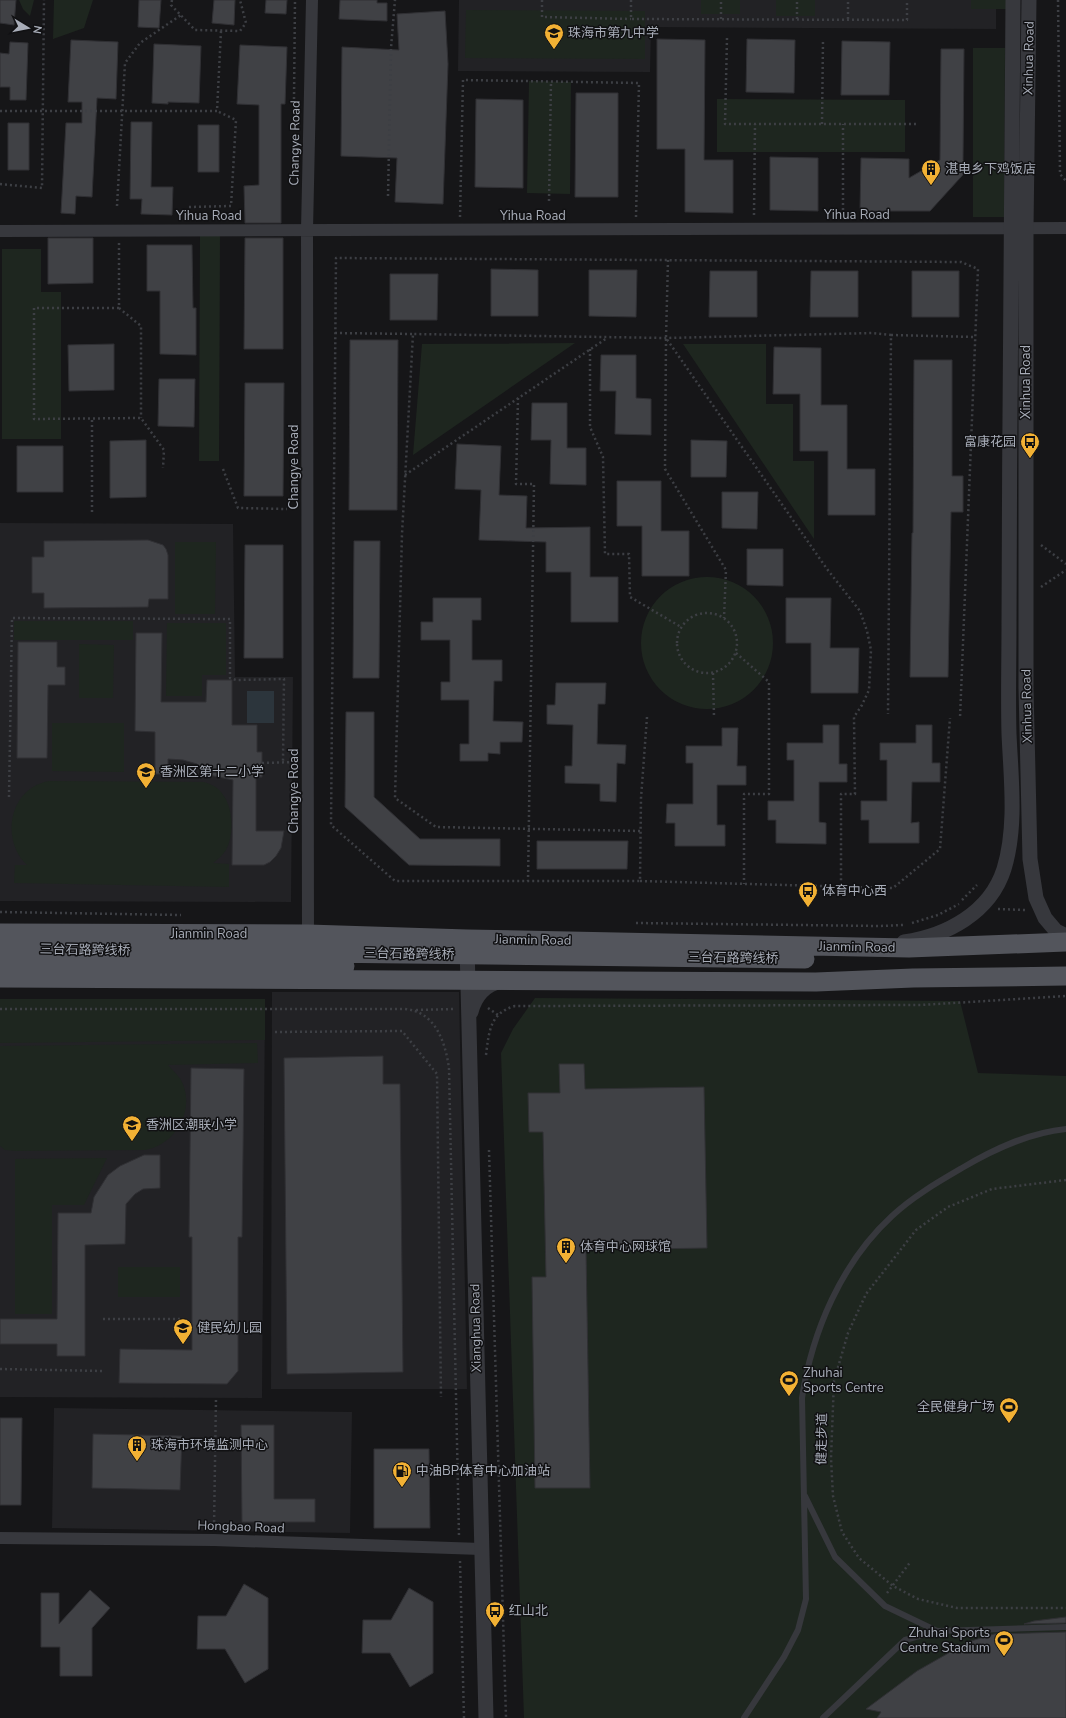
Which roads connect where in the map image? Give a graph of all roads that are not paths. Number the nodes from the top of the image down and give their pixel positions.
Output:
1 (312, 0) edge
2 (1013, 0) edge
3 (1029, 0) edge
4 (1026, 228) junction
5 (1066, 228) edge
6 (1010, 229) junction
7 (308, 230) junction
8 (0, 231) edge
9 (0, 933) edge
10 (308, 934) junction
11 (1066, 936) edge
12 (467, 939) junction
13 (1066, 942) edge
14 (871, 947) junction
15 (909, 948) junction
16 (0, 949) edge
17 (0, 963) edge
18 (817, 965) junction
19 (1066, 976) edge
20 (0, 978) edge
21 (914, 978) junction
22 (434, 980) junction
23 (468, 980) junction
24 (503, 980) junction
25 (469, 1021) junction
26 (1066, 1130) edge
27 (804, 1495) junction
28 (0, 1538) edge
29 (481, 1549) junction
30 (1066, 1627) edge
31 (937, 1631) junction
32 (486, 1718) edge
33 (744, 1718) edge
34 (823, 1718) edge

1 - 7 street, Changye Road
2 - 6 street, Xinhua Road
3 - 4 street, Xinhua Road
4 - 5 street, Yihua Road
4 - 6 street, Yihua Road
4 - 11 street, Xinhua Road
6 - 7 street, Yihua Road
6 - 14 street, Xinhua Road
7 - 8 street, Yihua Road
7 - 10 street, Changye Road
9 - 10 main road, Jianmin Road
10 - 12 main road, Jianmin Road
12 - 14 main road, Jianmin Road
12 - 23 street, Xianghua Road
13 - 15 main road, Jianmin Road
14 - 15 main road, Jianmin Road
15 - 18 main road
16 - 18 main road, 三台石路跨线桥
17 - 18 main road, 三台石路跨线桥
18 - 21 main road
19 - 21 main road
20 - 22 main road
21 - 24 main road
22 - 23 main road
22 - 25 street
23 - 24 main road
23 - 25 street, Xianghua Road
24 - 25 street
25 - 29 street, Xianghua Road
26 - 27 lane
27 - 31 lane
27 - 33 lane
28 - 29 street, Hongbao Road
29 - 32 street, Xianghua Road
30 - 31 lane
31 - 34 lane

